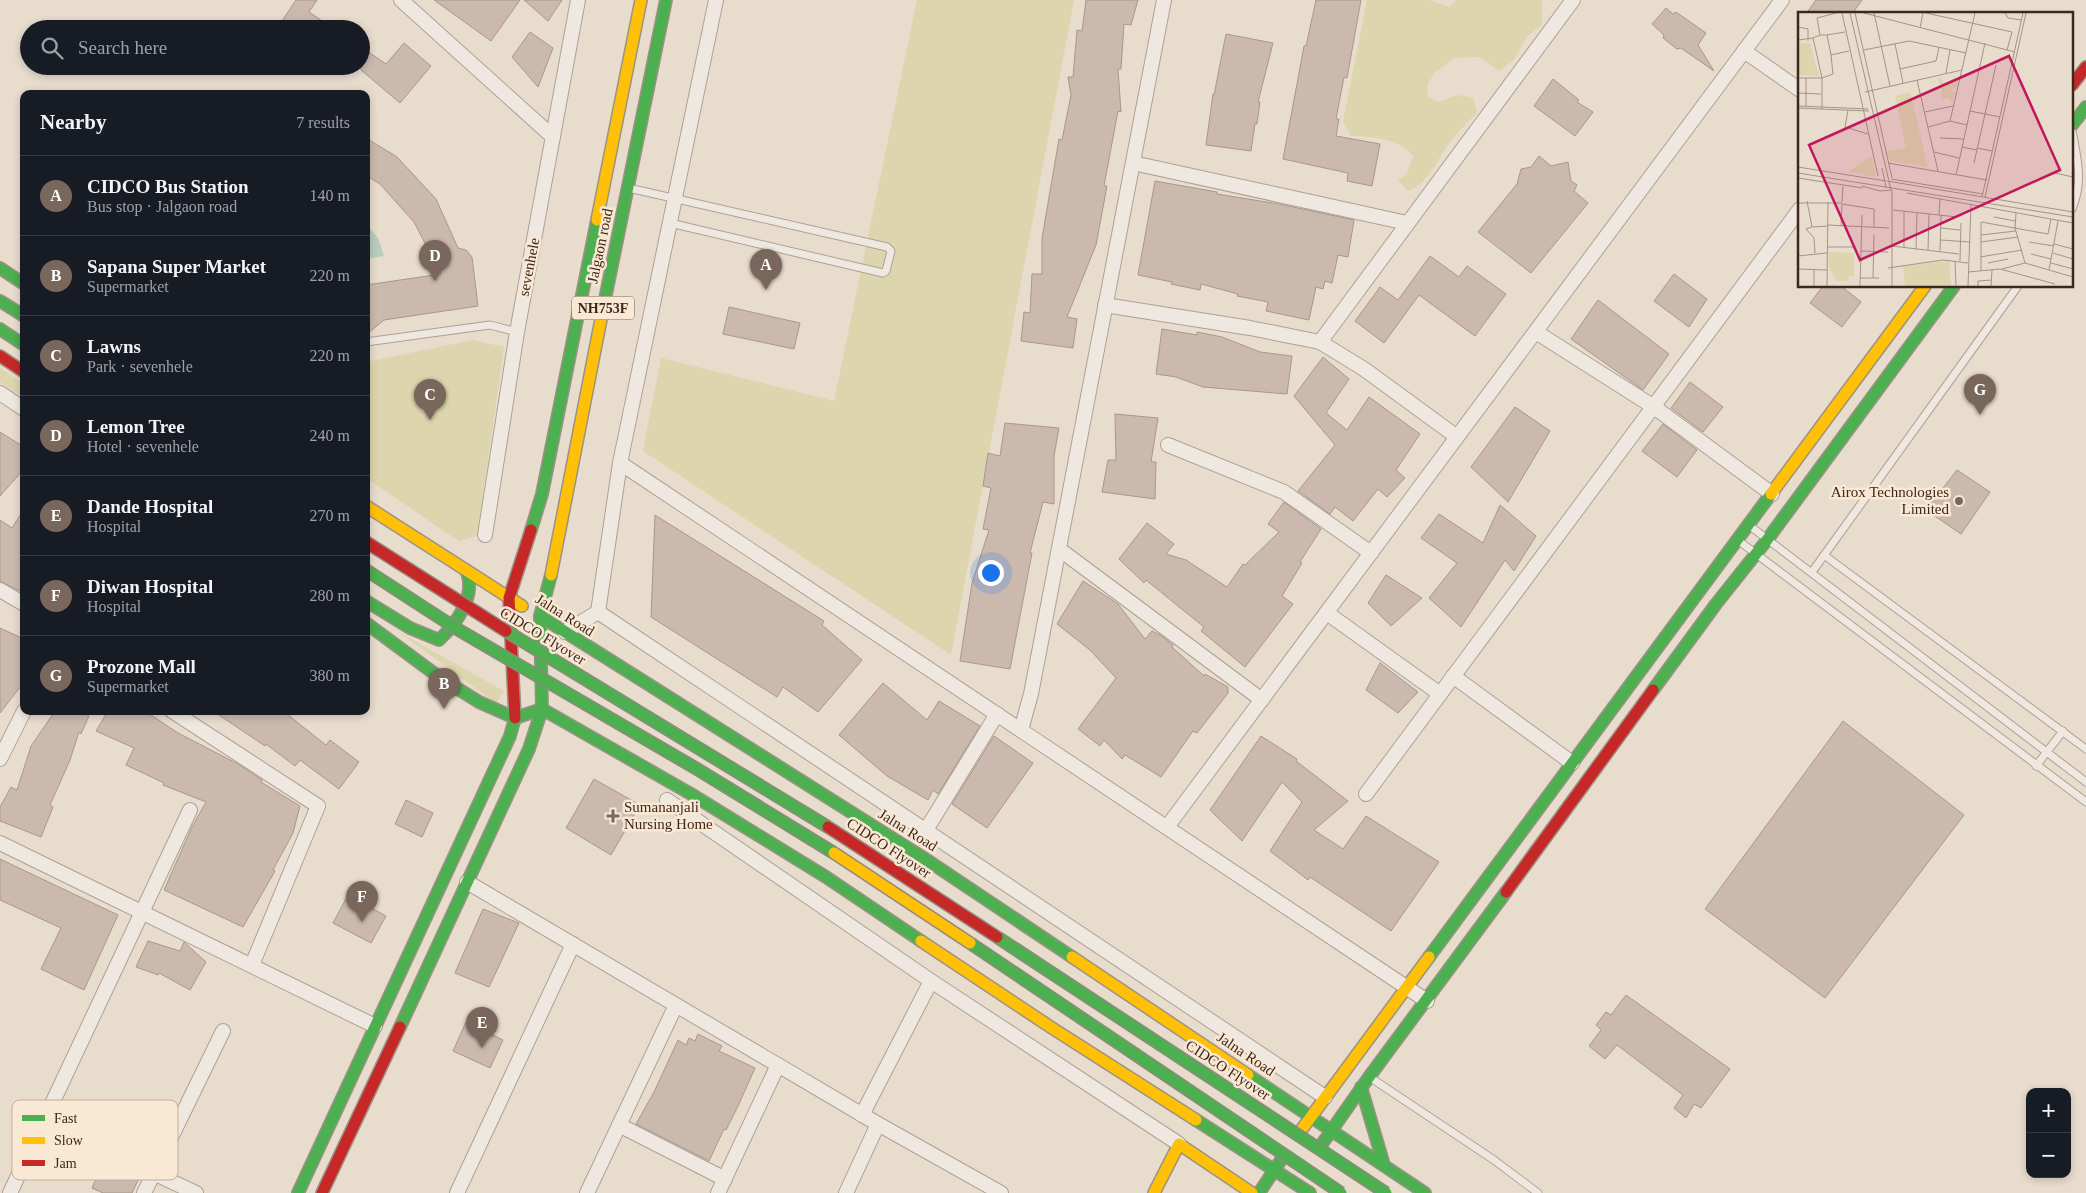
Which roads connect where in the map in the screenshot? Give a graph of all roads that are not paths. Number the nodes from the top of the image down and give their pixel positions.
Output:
1 (401, 0) edge
2 (578, 0) edge
3 (641, 0) edge
4 (666, 0) edge
5 (716, 0) edge
6 (1164, 0) edge
7 (1573, 0) edge
8 (1782, 0) edge
9 (1744, 52) junction
10 (2086, 66) edge
11 (2074, 82) edge
12 (1798, 89) edge
13 (2086, 107) edge
14 (2074, 122) edge
15 (553, 137) junction
16 (2074, 140) edge
17 (1133, 163) junction
18 (616, 184) junction
19 (675, 197) junction
20 (2074, 204) edge
21 (1798, 213) edge
22 (670, 223) junction
23 (1406, 223) junction
24 (0, 268) edge
25 (20, 281) edge
26 (1924, 288) edge
27 (1953, 288) edge
28 (2017, 288) edge
29 (0, 301) edge
30 (1106, 305) junction
31 (20, 314) edge
32 (0, 329) edge
33 (516, 332) junction
34 (1536, 332) junction
35 (370, 341) edge
36 (20, 342) edge
37 (1320, 342) junction
38 (0, 356) edge
39 (20, 369) edge
40 (0, 393) edge
41 (20, 406) edge
42 (1654, 407) junction
43 (1457, 437) junction
44 (1168, 445) dead end
45 (620, 463) junction
46 (1772, 494) junction
47 (370, 509) edge
48 (1749, 525) junction
49 (485, 535) dead end
50 (1738, 540) junction
51 (1767, 540) junction
52 (370, 545) edge
53 (1059, 548) junction
54 (1371, 553) junction
55 (1756, 554) junction
56 (1824, 555) junction
57 (466, 570) junction
58 (1812, 572) junction
59 (370, 573) edge
60 (0, 590) edge
61 (509, 598) junction
62 (20, 602) edge
63 (370, 604) edge
64 (598, 612) junction
65 (1327, 613) junction
66 (540, 616) junction
67 (370, 626) edge
68 (565, 632) junction
69 (1454, 676) junction
70 (1440, 694) junction
71 (1262, 700) junction
72 (542, 709) junction
73 (998, 714) junction
74 (22, 715) edge
75 (178, 715) edge
76 (515, 718) junction
77 (1021, 730) junction
78 (2062, 731) junction
79 (2086, 749) edge
80 (2046, 752) junction
81 (0, 759) edge
82 (1572, 763) junction
83 (2036, 766) junction
84 (2086, 782) edge
85 (1366, 794) dead end
86 (667, 800) dead end
87 (2086, 802) edge
88 (190, 810) dead end
89 (1167, 827) junction
90 (926, 830) junction
91 (0, 843) edge
92 (467, 882) junction
93 (141, 911) junction
94 (573, 944) junction
95 (252, 965) junction
96 (931, 981) junction
97 (1406, 986) junction
98 (1427, 1001) junction
99 (676, 1005) junction
100 (375, 1026) junction
101 (223, 1031) dead end
102 (778, 1065) junction
103 (1369, 1077) junction
104 (1361, 1087) junction
105 (1325, 1097) junction
106 (53, 1100) edge
107 (862, 1115) junction
108 (1311, 1116) junction
109 (178, 1124) edge
110 (878, 1124) junction
111 (619, 1125) junction
112 (1332, 1130) junction
113 (1178, 1144) junction
114 (1384, 1165) junction
115 (1275, 1169) junction
116 (725, 1179) junction
117 (16, 1180) edge
118 (150, 1180) edge
119 (169, 1180) edge
120 (1295, 1183) junction
121 (326, 1192) edge
122 (10, 1193) edge
123 (144, 1193) edge
124 (196, 1193) edge
125 (298, 1193) edge
126 (457, 1193) edge
127 (587, 1193) edge
128 (718, 1193) edge
129 (846, 1193) edge
130 (1001, 1193) edge
131 (1154, 1193) edge
132 (1252, 1193) edge
133 (1259, 1193) edge
134 (1310, 1193) edge
135 (1341, 1193) edge
136 (1386, 1193) edge
137 (1426, 1193) edge
138 (1538, 1193) edge

1 - 15 street
2 - 15 street, sevenhele
3 - 18 main road, Jalgaon road / NH753F
4 - 18 main road, Jalgaon road / NH753F
5 - 19 street
6 - 17 street
7 - 23 street
8 - 9 street
9 - 12 street
9 - 34 street
10 - 11 main road
13 - 14 main road
15 - 33 street, sevenhele
16 - 20 lane
17 - 23 street
17 - 30 street
18 - 19 lane
18 - 61 main road, Jalgaon road / NH753F
18 - 66 main road, Jalgaon road / NH753F
19 - 22 street
19 - 22 lane
21 - 42 street
22 - 45 street
23 - 37 street
24 - 25 main road
26 - 46 main road
27 - 51 main road
28 - 56 lane
29 - 31 main road
30 - 37 street
30 - 53 street
32 - 36 main road
33 - 35 lane
33 - 49 street, sevenhele
34 - 42 street
34 - 43 street
37 - 43 street
38 - 39 main road
40 - 41 street
42 - 46 street
42 - 69 street
43 - 54 street
44 - 54 street
45 - 64 street
45 - 73 street
46 - 48 main road
47 - 57 main road, Jalna Road
48 - 50 main road
48 - 51 lane
50 - 55 lane
50 - 82 main road
51 - 55 main road
51 - 58 lane
52 - 136 main road, CIDCO Flyover, bridge
53 - 71 street
53 - 77 street
54 - 65 street
55 - 83 lane
55 - 98 main road
56 - 58 lane
56 - 78 lane
57 - 61 main road, Jalna Road
57 - 63 main road
58 - 80 lane
59 - 135 main road, bridge
60 - 62 street
61 - 66 main road, Jalna Road
61 - 76 main road
64 - 68 street
64 - 90 street
65 - 70 street
65 - 71 street
66 - 68 main road, Jalna Road
66 - 72 main road, Jalgaon road
67 - 76 main road
68 - 108 main road, Jalna Road
69 - 70 street
69 - 82 street
70 - 85 street
71 - 89 street
72 - 76 main road
72 - 92 main road, Jalgaon road
72 - 115 main road
73 - 77 street
73 - 90 street
74 - 81 street
75 - 95 street
76 - 100 main road
77 - 89 street
78 - 79 lane
78 - 80 lane
80 - 83 lane
80 - 84 lane
82 - 97 main road
83 - 87 lane
86 - 96 street
88 - 93 street
89 - 97 street
90 - 105 street
91 - 93 street
92 - 94 street
92 - 121 main road, Jalgaon road
93 - 95 street
93 - 106 street
94 - 99 street
94 - 126 street
95 - 100 street
96 - 107 street
96 - 113 street
97 - 98 street
97 - 105 main road
98 - 103 main road
99 - 102 street
99 - 111 street
100 - 125 main road
101 - 109 street
102 - 107 street
102 - 116 street
103 - 104 main road
103 - 138 lane
104 - 112 main road
104 - 114 main road
105 - 108 main road
107 - 110 street
108 - 112 main road, Jalna Road
108 - 115 main road
110 - 129 street
110 - 130 street
111 - 116 street
111 - 127 street
112 - 114 main road, Jalna Road
112 - 120 main road
113 - 131 main road
113 - 132 main road
114 - 137 main road, Jalna Road
115 - 120 main road
115 - 133 main road
116 - 128 street
117 - 122 street
118 - 123 street
119 - 124 street
120 - 134 main road

